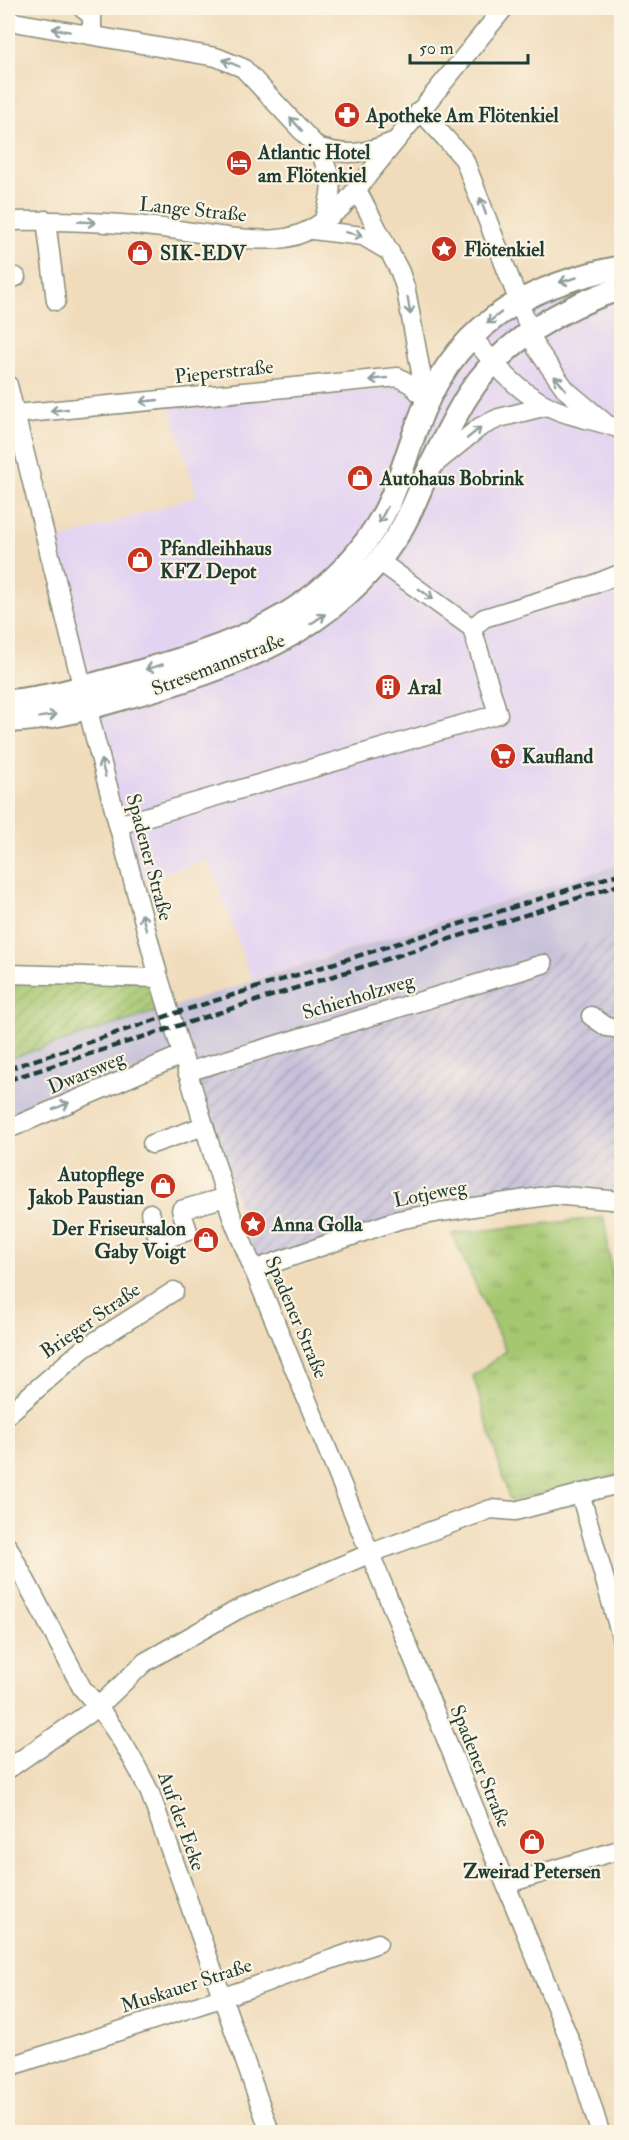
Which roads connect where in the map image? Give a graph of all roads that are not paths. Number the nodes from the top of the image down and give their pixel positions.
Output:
1 (82, 8) edge
2 (504, 8) edge
3 (8, 21) edge
4 (92, 35) junction
5 (420, 110) junction
6 (395, 141) junction
7 (317, 147) junction
8 (357, 190) junction
9 (46, 220) junction
10 (8, 221) edge
11 (317, 226) junction
12 (391, 252) junction
13 (621, 267) edge
14 (621, 288) edge
15 (56, 301) dead end
16 (517, 301) junction
17 (529, 332) junction
18 (472, 336) junction
19 (494, 364) junction
20 (8, 385) edge
21 (427, 401) junction
22 (547, 406) junction
23 (16, 414) junction
24 (604, 422) junction
25 (621, 430) edge
26 (429, 470) junction
27 (379, 561) junction
28 (621, 573) edge
29 (472, 628) junction
30 (85, 697) junction
31 (8, 701) edge
32 (8, 721) edge
33 (118, 825) junction
34 (543, 964) dead end
35 (8, 974) edge
36 (159, 978) junction
37 (591, 1016) dead end
38 (621, 1029) edge
39 (184, 1064) junction
40 (204, 1126) junction
41 (8, 1129) edge
42 (152, 1144) dead end
43 (226, 1197) junction
44 (621, 1201) edge
45 (150, 1213) dead end
46 (253, 1270) junction
47 (174, 1291) dead end
48 (8, 1414) edge
49 (621, 1483) edge
50 (580, 1493) junction
51 (8, 1547) edge
52 (371, 1553) junction
53 (621, 1640) edge
54 (99, 1706) junction
55 (8, 1769) edge
56 (621, 1849) edge
57 (506, 1884) junction
58 (378, 1943) dead end
59 (221, 1998) junction
60 (8, 2067) edge
61 (270, 2133) edge
62 (600, 2133) edge

1 - 4 street
2 - 5 street, Lange Straße
4 -> 3 street
7 -> 4 street
5 - 6 street, Lange Straße
16 -> 5 street
6 - 7 street
6 - 8 street, Lange Straße
7 - 11 street
8 - 11 street, Lange Straße
8 - 12 street
9 - 10 street, Lange Straße
9 -> 11 street, Lange Straße
9 - 15 street
11 -> 12 street
12 -> 21 street
13 -> 16 main road, Stresemannstraße
14 - 17 main road, Stresemannstraße
16 - 17 street
16 -> 18 main road, Stresemannstraße
17 - 19 main road, Stresemannstraße
24 -> 17 street
18 - 19 street
18 - 21 main road, Stresemannstraße
19 - 22 street
19 - 26 main road, Stresemannstraße
20 - 23 street, Spadener Straße
21 -> 23 street, Pieperstraße
21 -> 30 main road, Stresemannstraße
22 - 24 street
26 -> 22 street
23 - 30 street, Spadener Straße
24 - 25 street
26 - 27 main road, Stresemannstraße
27 -> 29 street
30 -> 27 main road, Stresemannstraße
28 - 29 street
29 - 33 street
30 - 31 main road, Stresemannstraße
32 -> 30 main road, Stresemannstraße
33 -> 30 street, Spadener Straße
36 -> 33 street, Spadener Straße
34 - 39 street, Schierholzweg
35 - 36 street
36 - 39 street, Spadener Straße
37 - 38 street
39 - 40 street, Spadener Straße
41 -> 39 street, Dwarsweg
40 - 42 street
40 - 43 street, Spadener Straße
43 - 45 street
43 - 46 street, Spadener Straße
44 - 46 street, Lotjeweg
46 - 52 street, Spadener Straße
47 - 48 street, Brieger Straße
49 - 50 street
50 - 52 street
50 - 53 street
51 - 54 street, Auf der Eeke
52 - 54 street
52 - 57 street, Spadener Straße
54 - 55 street
54 - 59 street, Auf der Eeke
56 - 57 street
57 - 62 street, Spadener Straße
58 - 59 street, Muskauer Straße
59 - 60 street, Muskauer Straße
59 - 61 street, Auf der Eeke

